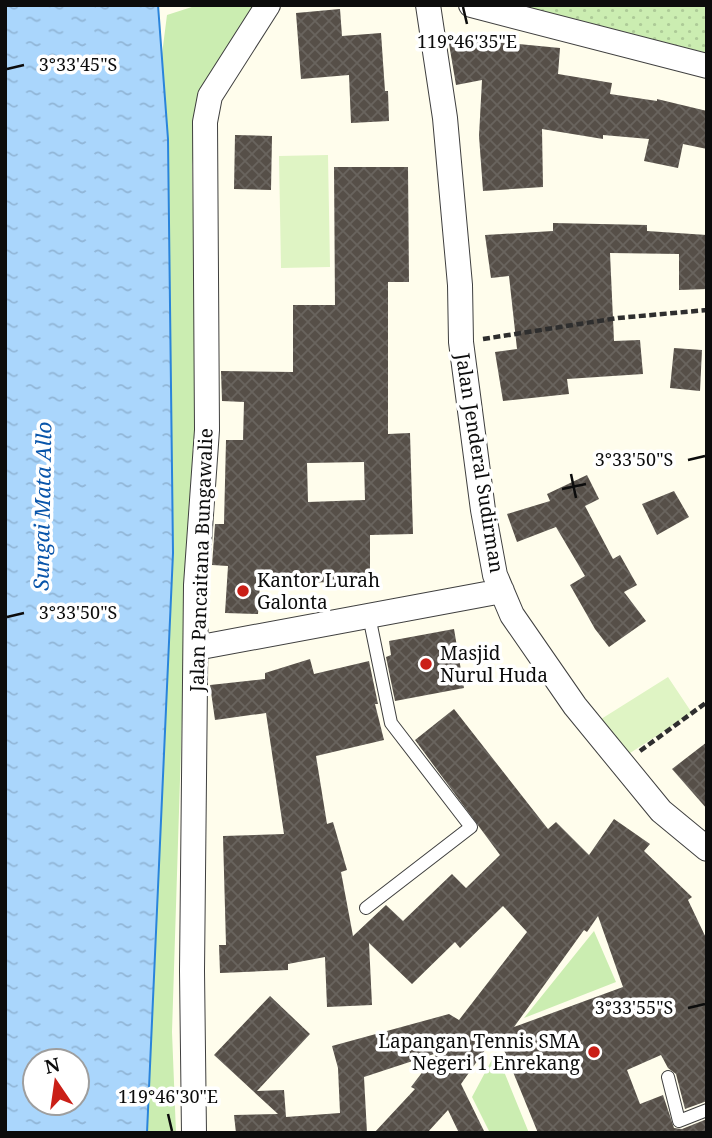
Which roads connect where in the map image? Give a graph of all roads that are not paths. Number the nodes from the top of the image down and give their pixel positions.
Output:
1 (268, 5) edge
2 (428, 5) edge
3 (471, 5) edge
4 (707, 66) edge
5 (502, 591) junction
6 (369, 616) junction
7 (195, 648) junction
8 (707, 849) edge
9 (366, 908) dead end
10 (668, 1077) dead end
11 (707, 1110) edge
12 (194, 1133) edge

1 - 7 street, Jalan Pancaitana Bungawalie
2 - 5 street, Jalan Jenderal Sudirman
3 - 4 street
5 - 6 street
5 - 8 street, Jalan Jenderal Sudirman
6 - 7 street
6 - 9 lane
7 - 12 street, Jalan Pancaitana Bungawalie
10 - 11 lane

